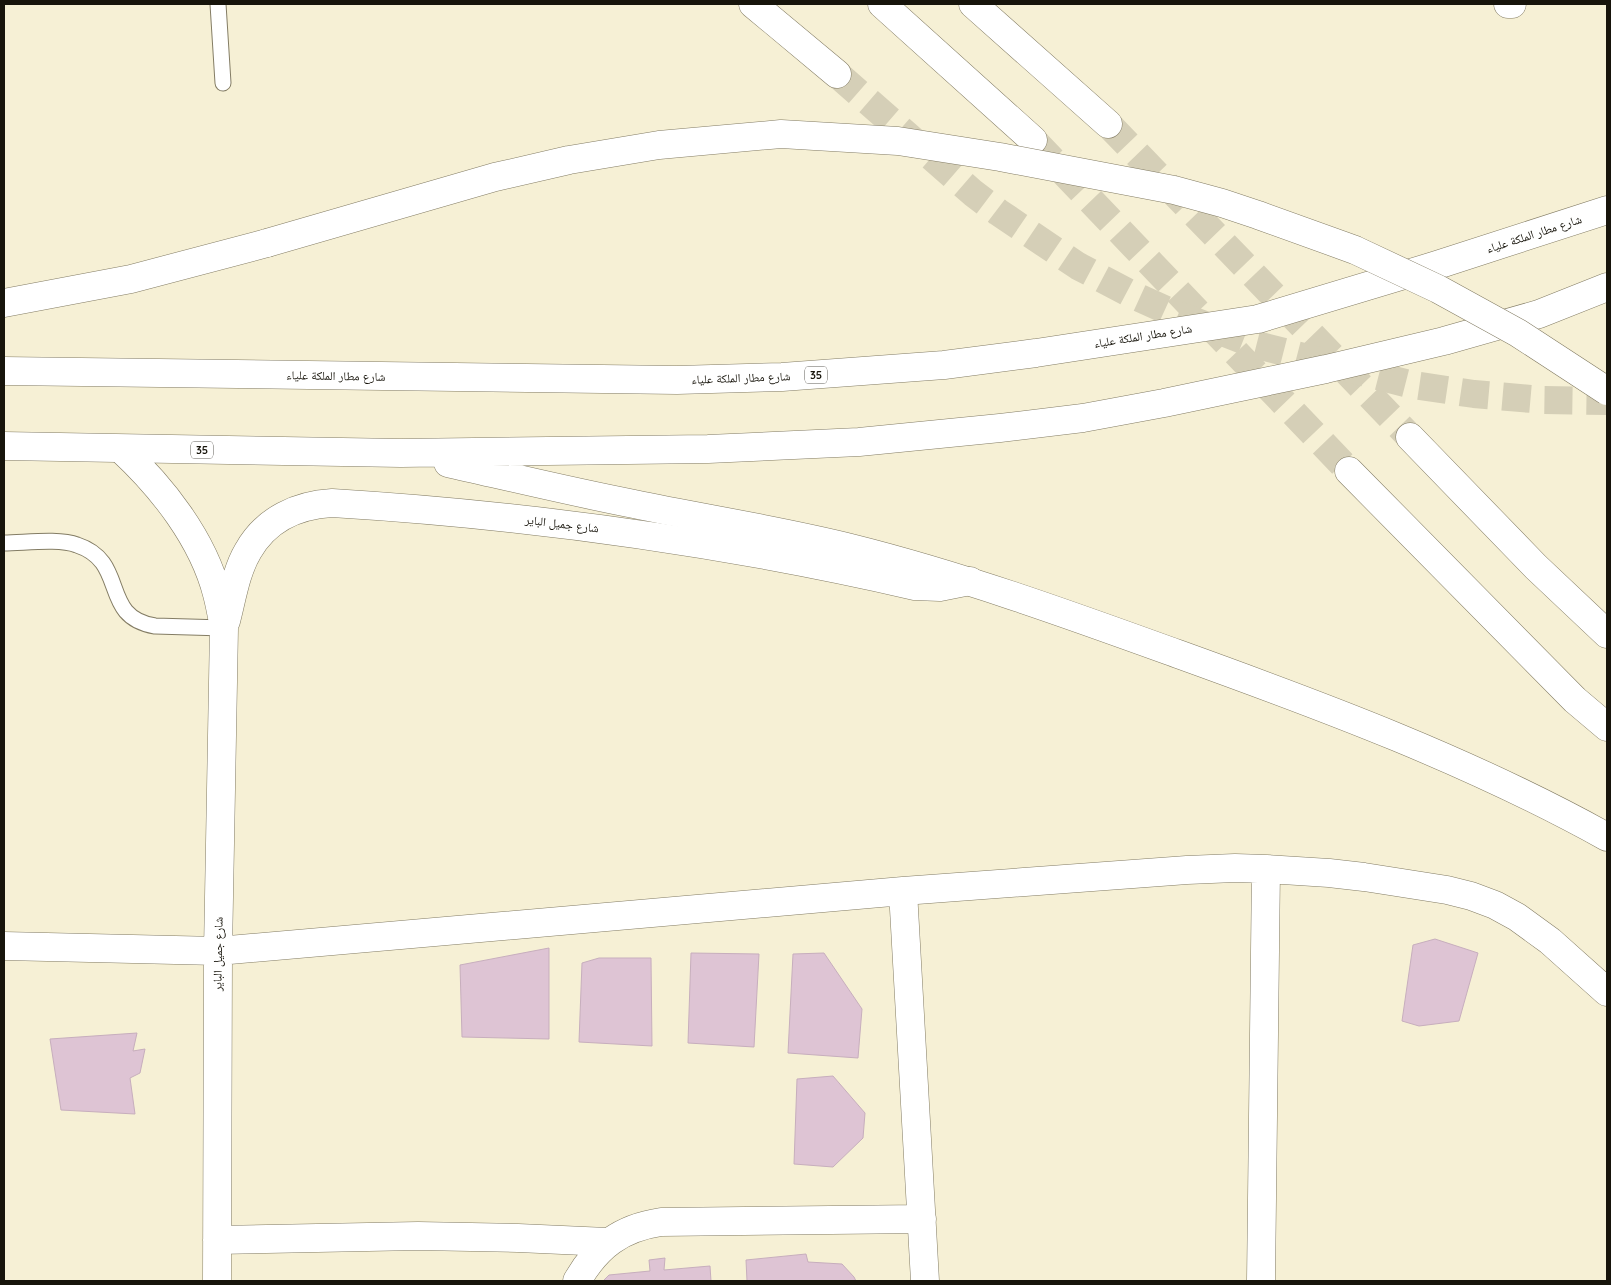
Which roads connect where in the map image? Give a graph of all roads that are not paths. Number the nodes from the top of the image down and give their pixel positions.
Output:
1 (218, 4) edge
2 (753, 4) edge
3 (882, 4) edge
4 (973, 4) edge
5 (1508, 4) edge
6 (1512, 4) edge
7 (837, 74) tunnel mouth
8 (223, 83) dead end
9 (1108, 124) tunnel mouth
10 (1033, 140) tunnel mouth
11 (1607, 210) edge
12 (1607, 287) edge
13 (4, 303) edge
14 (4, 371) edge
15 (1607, 391) edge
16 (1410, 437) tunnel mouth
17 (4, 446) edge
18 (121, 449) junction
19 (400, 453) junction
20 (1349, 472) tunnel mouth
21 (4, 544) edge
22 (970, 581) junction
23 (224, 628) junction
24 (1607, 634) edge
25 (1607, 728) edge
26 (1607, 837) edge
27 (1266, 869) junction
28 (903, 891) junction
29 (4, 946) edge
30 (218, 950) junction
31 (1607, 992) edge
32 (922, 1219) junction
33 (217, 1240) junction
34 (607, 1242) junction
35 (217, 1281) edge
36 (577, 1281) edge
37 (925, 1281) edge
38 (1261, 1281) edge

1 - 8 lane
2 - 7 main road
3 - 10 main road
4 - 9 main road
5 - 6 main road
11 - 14 main road, شارع مطار الملكة علياء / 35
12 - 19 main road, 35
13 - 15 main road, bridge
16 - 24 main road
17 - 18 main road, 35
18 - 19 main road, 35
18 - 23 main road, شارع جميل الباير
19 - 22 main road
20 - 25 main road
21 - 23 lane
22 - 23 main road, شارع جميل الباير
22 - 26 main road
23 - 30 main road, شارع جميل الباير
27 - 28 main road
27 - 31 main road
27 - 38 main road
28 - 30 main road
28 - 32 main road
29 - 30 main road
30 - 33 main road, شارع جميل الباير
32 - 34 main road
32 - 37 main road
33 - 34 main road
33 - 35 main road, شارع جميل الباير
34 - 36 main road

